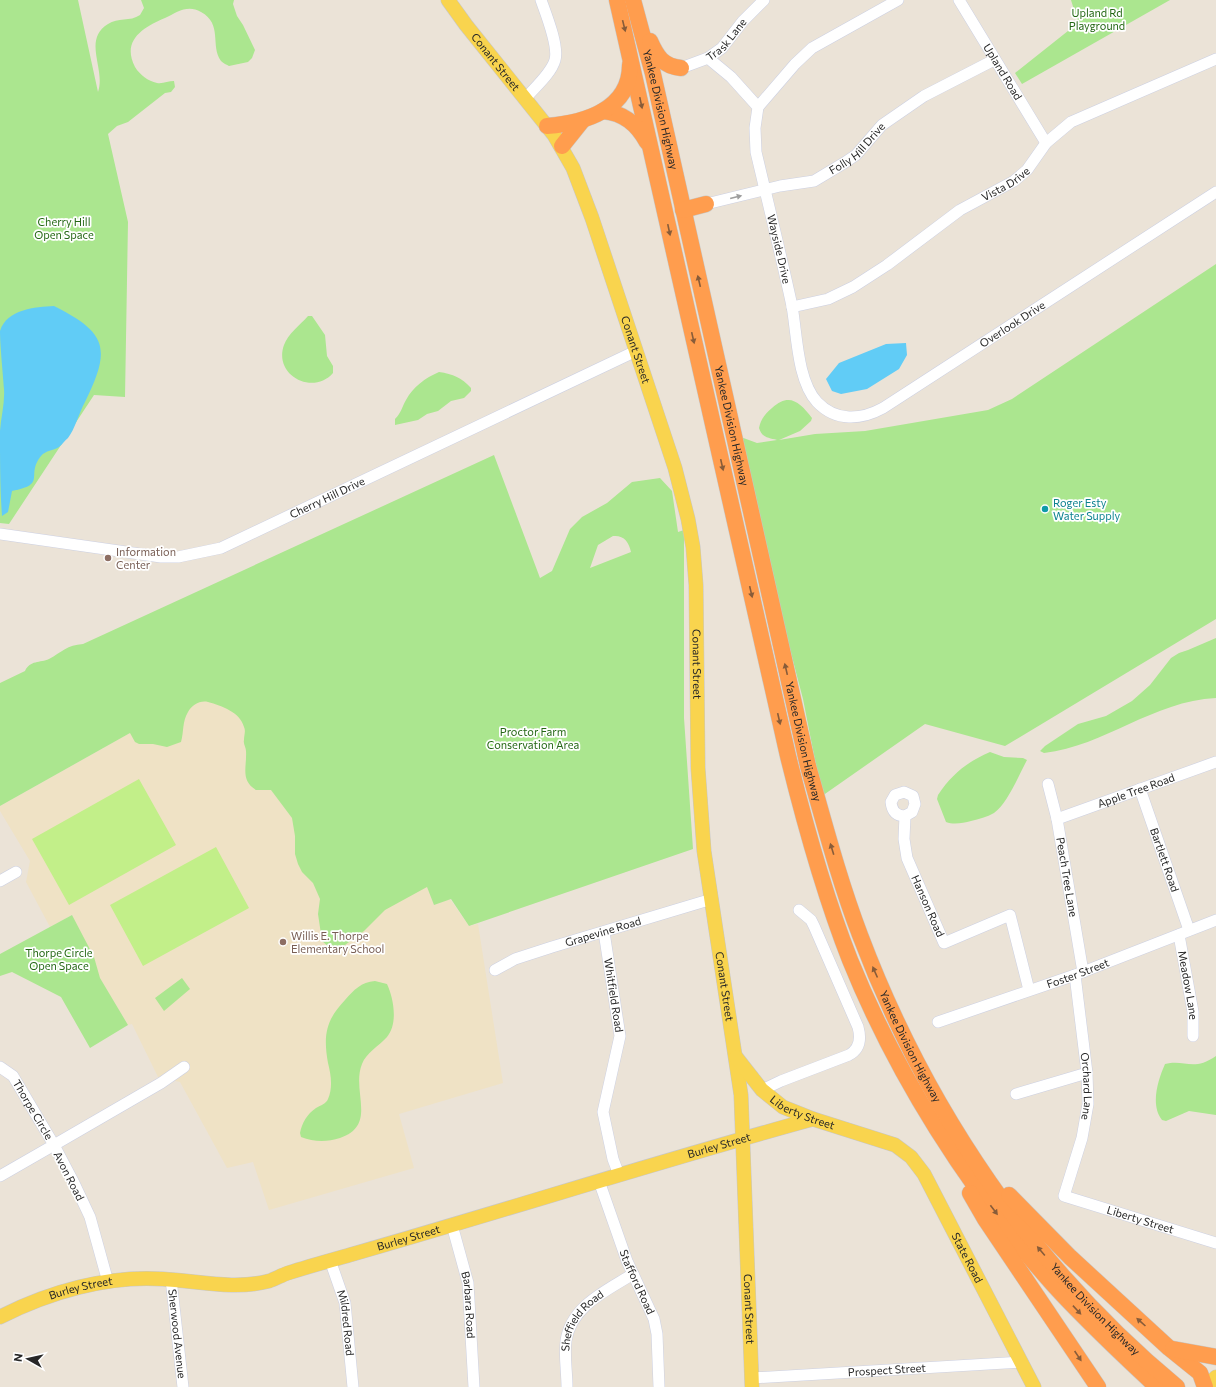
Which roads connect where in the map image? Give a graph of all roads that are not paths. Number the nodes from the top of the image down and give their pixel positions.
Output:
1 (448, 0) edge
2 (541, 0) edge
3 (617, 0) edge
4 (633, 0) edge
5 (764, 0) edge
6 (898, 0) edge
7 (959, 0) edge
8 (638, 17) junction
9 (630, 51) junction
10 (708, 58) junction
11 (1216, 59) edge
12 (994, 60) junction
13 (681, 68) junction
14 (525, 98) junction
15 (758, 107) junction
16 (603, 111) junction
17 (582, 121) junction
18 (547, 126) junction
19 (665, 128) junction
20 (1046, 143) junction
21 (562, 146) junction
22 (652, 151) junction
23 (765, 190) junction
24 (1216, 192) edge
25 (706, 204) joint
26 (683, 210) junction
27 (792, 307) junction
28 (636, 351) junction
29 (808, 389) joint
30 (0, 534) edge
31 (1216, 762) edge
32 (1048, 784) dead end
33 (1140, 789) junction
34 (905, 816) dead end
35 (1057, 819) junction
36 (16, 872) dead end
37 (0, 881) edge
38 (712, 899) junction
39 (799, 910) dead end
40 (1216, 920) edge
41 (604, 932) junction
42 (1184, 932) junction
43 (496, 970) dead end
44 (1079, 973) junction
45 (1030, 990) junction
46 (938, 1022) dead end
47 (1193, 1036) dead end
48 (736, 1057) junction
49 (0, 1067) edge
50 (184, 1067) dead end
51 (1087, 1073) junction
52 (923, 1075) junction
53 (762, 1090) junction
54 (1016, 1094) dead end
55 (918, 1097) junction
56 (813, 1119) junction
57 (743, 1139) junction
58 (886, 1141) joint
59 (54, 1145) junction
60 (618, 1175) junction
61 (0, 1176) edge
62 (599, 1181) junction
63 (1064, 1196) joint
64 (452, 1225) junction
65 (1216, 1243) edge
66 (330, 1260) junction
67 (633, 1274) junction
68 (171, 1279) junction
69 (108, 1282) junction
70 (0, 1316) edge
71 (1169, 1348) junction
72 (1216, 1357) edge
73 (1021, 1362) junction
74 (1216, 1377) edge
75 (752, 1382) edge
76 (1167, 1384) edge
77 (183, 1387) edge
78 (353, 1387) edge
79 (474, 1387) edge
80 (567, 1387) edge
81 (659, 1387) edge
82 (1034, 1387) edge
83 (1098, 1387) edge
84 (1206, 1387) edge

1 - 14 main road, Conant Street
2 - 14 street
3 -> 9 highway, Yankee Division Highway
4 - 8 highway, Yankee Division Highway
5 - 10 street, Trask Lane
6 - 15 street
7 - 12 street, Upland Road
8 - 13 highway
8 - 19 highway, Yankee Division Highway
9 - 16 highway
9 -> 22 highway, Yankee Division Highway
10 - 13 street, Trask Lane
10 - 15 street
11 - 20 street, Vista Drive
12 - 20 street, Upland Road
12 - 23 street, Folly Hill Drive
13 - 19 highway
14 - 18 main road, Conant Street
15 - 23 street, Wayside Drive
16 - 17 highway
16 - 22 highway
17 - 18 highway
17 - 21 highway
18 - 21 main road, Conant Street
19 - 26 highway, Yankee Division Highway
20 - 27 street, Vista Drive
21 - 28 main road, Conant Street
22 -> 55 highway, Yankee Division Highway
25 -> 23 street, Folly Hill Drive
23 - 27 street, Wayside Drive
24 - 29 street, Overlook Drive
25 - 26 highway
52 -> 26 highway, Yankee Division Highway
27 - 29 street, Wayside Drive
28 - 30 street, Cherry Hill Drive
28 - 38 main road, Conant Street
31 - 33 street, Apple Tree Road
32 - 35 street, Peach Tree Lane
33 - 35 street, Apple Tree Road
33 - 42 street, Bartlett Road
34 - 45 street, Hanson Road
35 - 44 street, Peach Tree Lane
36 - 37 street
38 - 41 street, Grapevine Road
38 - 48 main road, Conant Street
39 - 53 street
40 - 42 street, Foster Street
41 - 43 street, Grapevine Road
41 - 60 street, Whitfield Road
42 - 44 street, Foster Street
42 - 47 street, Meadow Lane
44 - 45 street, Foster Street
44 - 51 street, Orchard Lane
45 - 46 street, Foster Street
48 - 53 main road, Liberty Street
48 - 57 main road, Conant Street
49 - 59 street, Thorpe Circle
50 - 59 street, Avon Road
51 - 54 street
51 - 63 street, Orchard Lane
71 -> 52 highway
76 -> 52 highway, Yankee Division Highway
53 - 56 main road, Liberty Street
55 -> 76 highway, Yankee Division Highway
55 -> 83 highway
56 - 57 main road, Burley Street
56 - 58 main road, Liberty Street
57 - 60 main road, Burley Street
57 - 75 main road, Conant Street
58 - 73 main road, State Road
59 - 61 street, Thorpe Circle
59 - 69 street, Avon Road
60 - 62 main road, Burley Street
62 - 64 main road, Burley Street
62 - 67 street, Stafford Road
63 - 65 street, Liberty Street
64 - 66 main road, Burley Street
64 - 79 street, Barbara Road
66 - 68 main road, Burley Street
66 - 78 street, Mildred Road
67 - 80 street, Sheffield Road
67 - 81 street, Stafford Road
68 - 69 main road, Burley Street
68 - 77 street, Sherwood Avenue
69 - 70 main road, Burley Street
71 - 72 highway
71 - 84 highway
73 - 75 street, Prospect Street
73 - 82 main road, State Road
74 - 84 main road

